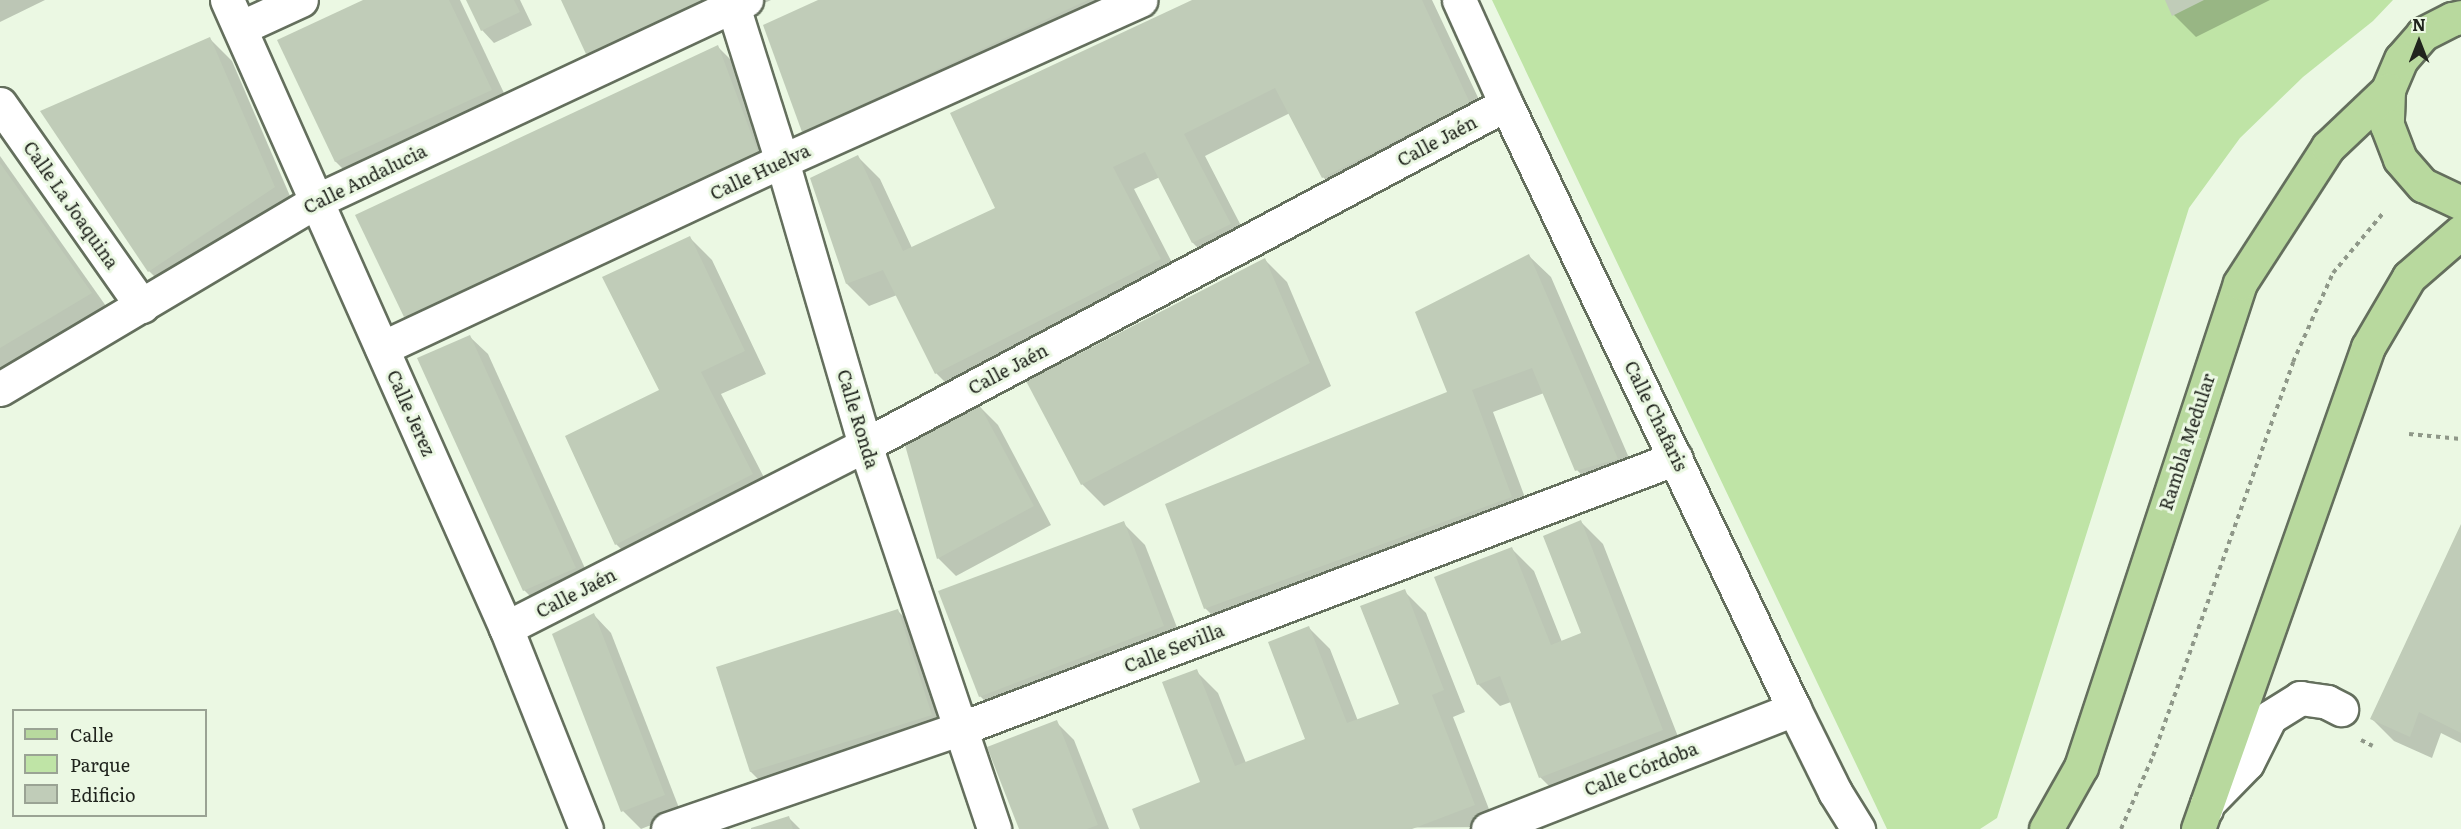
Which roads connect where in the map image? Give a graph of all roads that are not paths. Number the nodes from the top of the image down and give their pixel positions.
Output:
1 (301, 0) edge
2 (1140, 0) edge
3 (1459, 0) edge
4 (740, 3) edge
5 (233, 14) edge
6 (2458, 15) edge
7 (2388, 90) junction
8 (0, 104) edge
9 (1506, 104) junction
10 (782, 161) junction
11 (316, 201) junction
12 (2461, 203) edge
13 (2461, 232) edge
14 (142, 306) junction
15 (382, 348) junction
16 (0, 389) edge
17 (865, 445) junction
18 (1676, 458) junction
19 (506, 628) junction
20 (1794, 709) junction
21 (2341, 709) dead end
22 (962, 728) junction
23 (2203, 821) edge
24 (586, 829) edge
25 (668, 829) edge
26 (994, 829) edge
27 (1488, 829) edge
28 (1858, 829) edge
29 (2046, 829) edge

1 - 5 street
2 - 10 street, Calle Huelva
3 - 9 street, Calle Chafaris
4 - 10 street, Calle Ronda
4 - 11 street, Calle Andalucia
5 - 11 street, Calle Jerez
6 - 7 main road
7 - 12 main road
7 - 29 main road, Rambla Medular
8 - 14 street, Calle La Joaquina
9 - 17 street, Calle Jaén
9 - 18 street, Calle Chafaris
10 - 15 street, Calle Huelva
10 - 17 street, Calle Ronda
11 - 14 street, Calle Andalucia
11 - 15 street, Calle Jerez
13 - 23 main road
14 - 16 street, Calle Andalucia
15 - 19 street, Calle Jerez
17 - 19 street, Calle Jaén
17 - 22 street, Calle Ronda
18 - 20 street, Calle Chafaris
18 - 22 street, Calle Sevilla
19 - 24 street, Calle Jerez
20 - 27 street, Calle Córdoba
20 - 28 street, Calle Chafaris
21 - 23 street
22 - 25 street, Calle Sevilla
22 - 26 street, Calle Ronda

